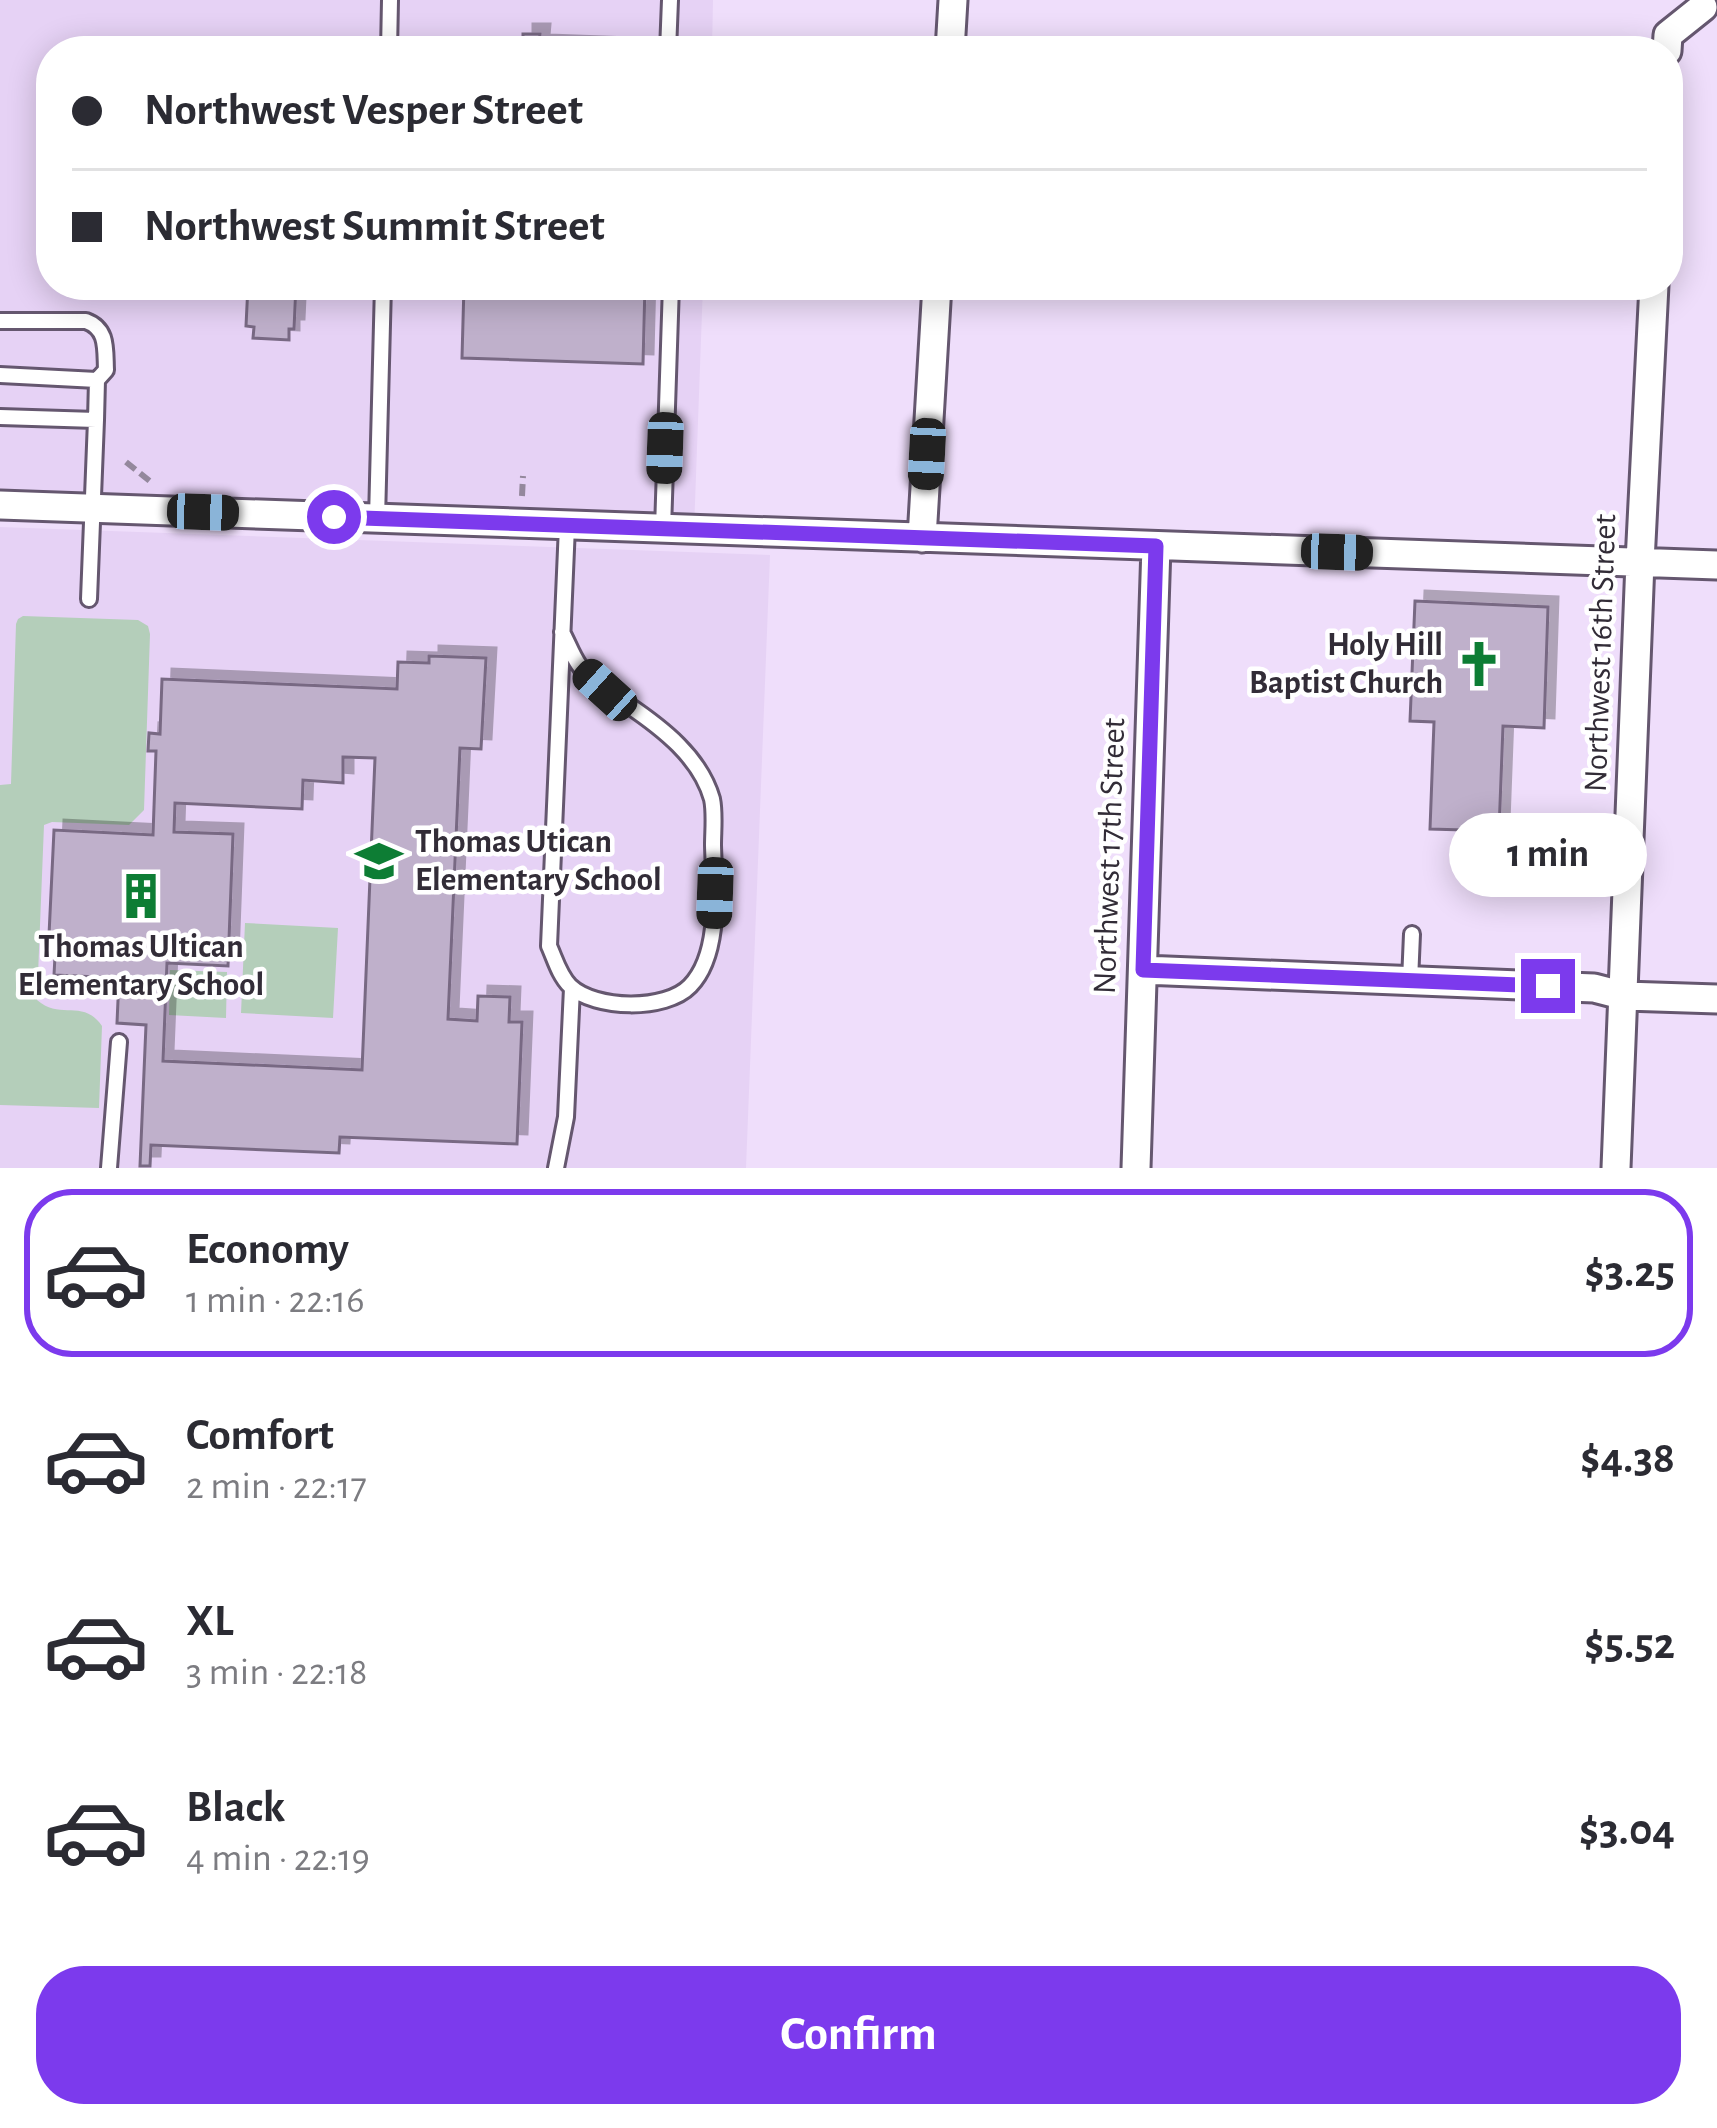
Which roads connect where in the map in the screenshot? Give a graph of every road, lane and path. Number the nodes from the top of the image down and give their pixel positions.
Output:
1 (390, 0) edge
2 (670, 0) edge
3 (953, 0) edge
4 (1702, 7) dead end
5 (389, 36) edge
6 (669, 36) edge
7 (951, 36) edge
8 (1668, 36) edge
9 (383, 300) edge
10 (670, 300) edge
11 (936, 300) edge
12 (1653, 300) edge
13 (0, 321) edge
14 (0, 376) edge
15 (97, 380) junction
16 (0, 417) edge
17 (96, 420) junction
18 (126, 462) dead end
19 (523, 476) dead end
20 (154, 484) dead end
21 (522, 498) dead end
22 (0, 505) edge
23 (93, 508) junction
24 (377, 519) junction
25 (567, 526) junction
26 (663, 529) junction
27 (922, 538) junction
28 (1156, 546) junction
29 (1640, 562) junction
30 (1717, 565) edge
31 (89, 599) dead end
32 (562, 632) junction
33 (1412, 934) dead end
34 (1143, 970) junction
35 (1410, 981) junction
36 (572, 988) junction
37 (1625, 996) junction
38 (1717, 999) edge
39 (119, 1042) dead end
40 (109, 1168) edge
41 (556, 1168) edge
42 (1136, 1168) edge
43 (1616, 1168) edge

1 - 5 lane
2 - 6 lane
3 - 7 street
4 - 8 street
9 - 24 lane
10 - 26 lane
11 - 27 street
12 - 29 street, Northwest 16th Street
13 - 15 lane
14 - 15 lane
15 - 17 lane
16 - 17 lane
17 - 23 lane
18 - 20 path
19 - 21 path
22 - 23 street
23 - 24 street
23 - 31 lane
24 - 25 street
25 - 26 street
25 - 32 lane
26 - 27 street
27 - 28 street
28 - 29 street
28 - 34 street, Northwest 17th Street
29 - 30 street
29 - 37 street, Northwest 16th Street
32 - 36 lane
32 - 36 lane
33 - 35 lane
34 - 35 street
34 - 42 street, Northwest 17th Street
35 - 37 street
36 - 41 lane
37 - 38 street
37 - 43 street, Northwest 16th Street
39 - 40 lane

